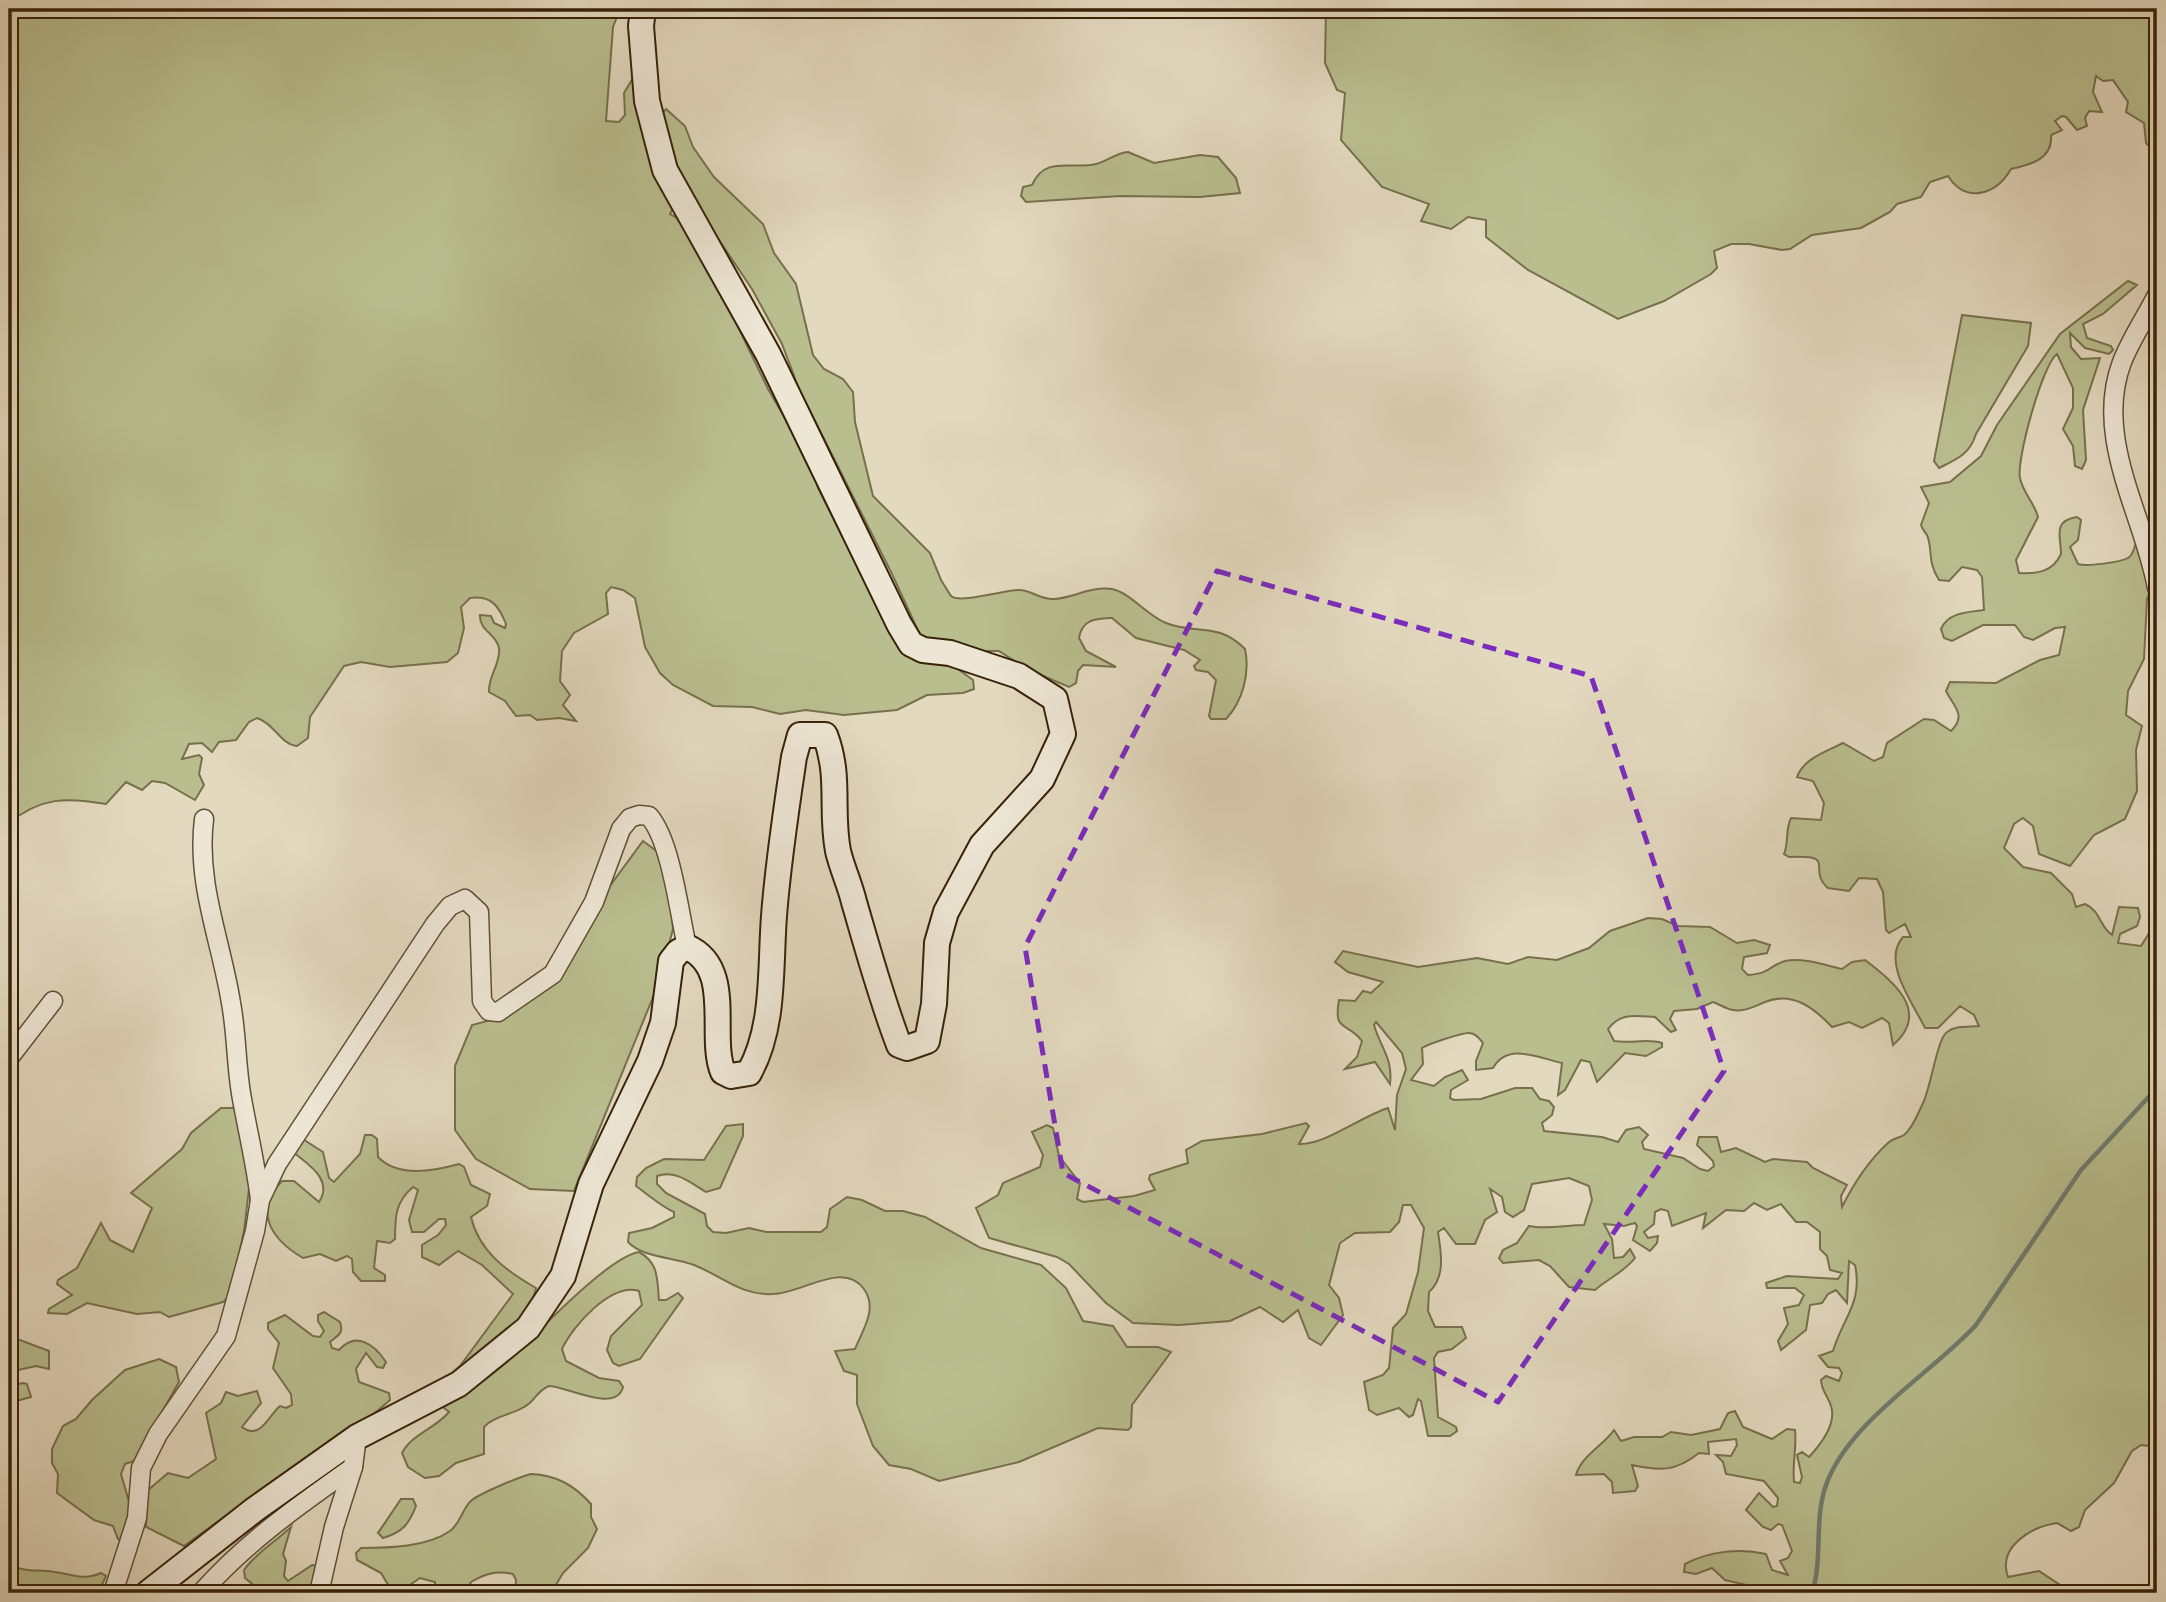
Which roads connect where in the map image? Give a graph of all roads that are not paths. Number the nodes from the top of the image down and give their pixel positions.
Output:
1 (643, 9) edge
2 (2157, 295) edge
3 (2157, 588) edge
4 (205, 819) dead end
5 (687, 947) junction
6 (53, 1001) dead end
7 (9, 1058) edge
8 (260, 1200) junction
9 (357, 1437) junction
10 (353, 1467) junction
11 (113, 1593) edge
12 (148, 1593) edge
13 (201, 1593) edge
14 (319, 1593) edge

1 - 5 street
2 - 3 street
4 - 8 street
5 - 8 street
5 - 9 street
6 - 7 street
8 - 11 street
9 - 10 street
9 - 12 street
10 - 13 street
10 - 14 street

